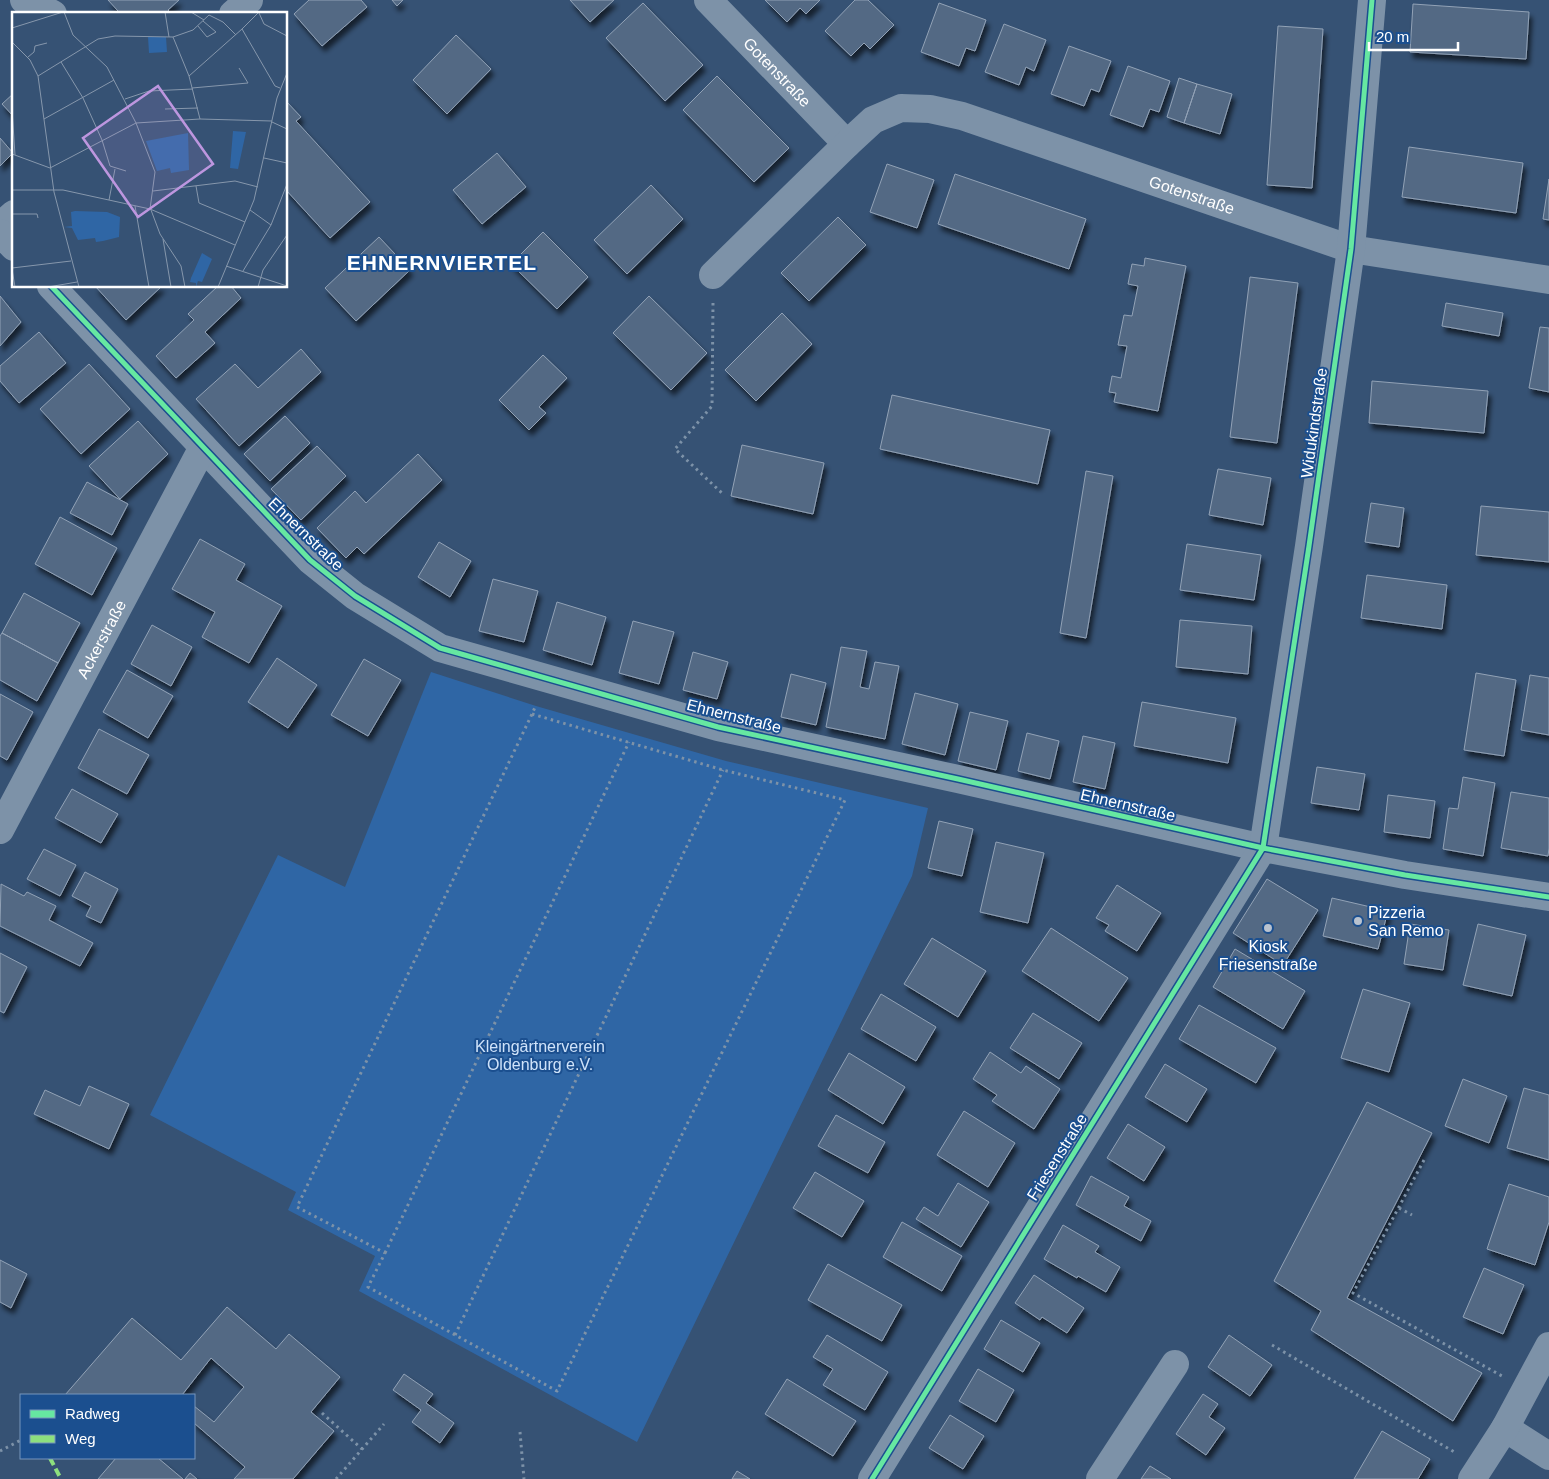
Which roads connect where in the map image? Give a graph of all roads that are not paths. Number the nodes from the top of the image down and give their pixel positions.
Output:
1 (24, 0) edge
2 (249, 0) edge
3 (708, 0) edge
4 (1372, 0) edge
5 (49, 12) edge
6 (235, 12) edge
7 (847, 144) junction
8 (12, 216) edge
9 (0, 226) edge
10 (0, 233) edge
11 (12, 245) edge
12 (1351, 249) junction
13 (714, 275) road end
14 (1549, 280) edge
15 (53, 288) edge
16 (203, 447) junction
17 (0, 830) edge
18 (1263, 848) junction
19 (1549, 897) edge
20 (1549, 1346) edge
21 (1175, 1364) dead end
22 (1505, 1428) junction
23 (1549, 1456) edge
24 (1476, 1473) edge
25 (872, 1479) edge
26 (1100, 1479) edge

1 - 5 street
2 - 6 street
3 - 7 street, Gotenstraße
4 - 12 street, Widukindstraße
7 - 12 street, Gotenstraße
7 - 13 street, Gotenstraße
8 - 9 street
10 - 11 street
12 - 14 street, Gotenstraße
12 - 18 street, Widukindstraße
15 - 16 street, Ehnernstraße
16 - 17 street, Ackerstraße
16 - 18 street, Ehnernstraße
18 - 19 street, Ehnernstraße
18 - 25 street, Friesenstraße
20 - 22 street
21 - 26 street
22 - 23 street
22 - 24 street

